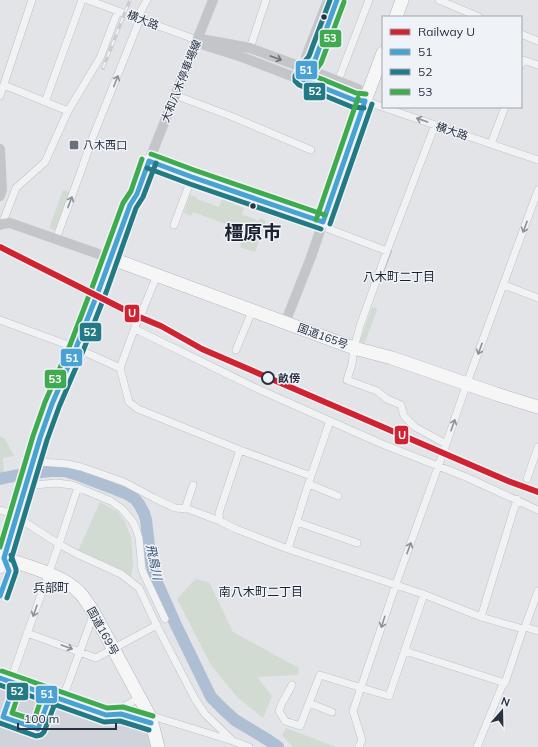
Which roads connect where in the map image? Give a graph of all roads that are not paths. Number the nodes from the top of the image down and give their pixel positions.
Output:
1 (32, 0) edge
2 (82, 0) edge
3 (88, 0) edge
4 (147, 0) edge
5 (213, 0) edge
6 (266, 0) edge
7 (328, 0) edge
8 (337, 0) edge
9 (369, 0) edge
10 (402, 0) edge
11 (439, 0) edge
12 (118, 11) junction
13 (396, 16) edge
14 (477, 16) edge
15 (138, 18) junction
16 (522, 34) edge
17 (197, 40) junction
18 (538, 41) edge
19 (250, 48) junction
20 (382, 56) edge
21 (522, 62) edge
22 (538, 65) edge
23 (307, 69) junction
24 (302, 79) junction
25 (338, 81) junction
26 (4, 85) junction
27 (176, 95) junction
28 (0, 96) edge
29 (366, 101) junction
30 (45, 102) junction
31 (382, 107) edge
32 (386, 108) edge
33 (505, 108) edge
34 (68, 111) junction
35 (435, 125) junction
36 (491, 144) junction
37 (0, 149) edge
38 (311, 150) dead end
39 (538, 160) edge
40 (149, 161) junction
41 (192, 177) junction
42 (16, 188) junction
43 (538, 190) edge
44 (1, 193) edge
45 (1, 223) edge
46 (322, 224) junction
47 (174, 225) dead end
48 (56, 239) junction
49 (387, 251) junction
50 (110, 258) junction
51 (157, 275) junction
52 (504, 285) junction
53 (538, 298) edge
54 (252, 311) junction
55 (0, 320) edge
56 (285, 322) junction
57 (135, 329) junction
58 (76, 348) junction
59 (354, 348) junction
60 (236, 350) dead end
61 (120, 368) junction
62 (467, 383) junction
63 (538, 407) edge
64 (330, 421) junction
65 (446, 444) junction
66 (538, 447) edge
67 (240, 450) junction
68 (438, 466) junction
69 (29, 473) junction
70 (311, 476) junction
71 (527, 479) dead end
72 (309, 484) junction
73 (193, 485) dead end
74 (78, 487) junction
75 (338, 496) dead end
76 (517, 499) junction
77 (185, 509) junction
78 (0, 510) edge
79 (538, 510) edge
80 (17, 517) junction
81 (220, 521) junction
82 (297, 522) junction
83 (357, 543) dead end
84 (59, 544) junction
85 (288, 548) junction
86 (1, 560) edge
87 (48, 574) junction
88 (148, 584) junction
89 (396, 584) junction
90 (538, 591) edge
91 (424, 594) junction
92 (0, 596) edge
93 (94, 613) junction
94 (153, 616) junction
95 (481, 617) junction
96 (165, 619) dead end
97 (157, 625) junction
98 (524, 628) junction
99 (538, 631) edge
100 (27, 633) junction
101 (113, 648) junction
102 (405, 651) junction
103 (80, 652) junction
104 (0, 678) edge
105 (10, 682) junction
106 (504, 683) junction
107 (292, 685) dead end
108 (362, 688) junction
109 (139, 698) junction
110 (62, 700) junction
111 (309, 703) junction
112 (332, 712) dead end
113 (114, 715) junction
114 (150, 719) junction
115 (229, 743) edge
116 (158, 747) edge
117 (249, 747) edge
118 (359, 747) edge
119 (477, 747) edge

1 - 26 street
2 - 30 street
3 - 12 street, 横大路
4 - 15 street
5 - 17 street, 大和八木停車場線
6 - 19 street
7 - 23 street
8 - 23 street
9 - 25 street
10 - 13 highway
11 - 14 street
12 - 15 street, 横大路
12 - 34 street
15 - 17 street, 横大路
48 -> 15 street
16 - 18 street
17 - 19 street
17 - 24 street
17 - 27 street, 大和八木停車場線
19 -> 23 street
20 - 29 highway
21 - 22 street
23 - 24 street
23 - 25 street
24 - 29 street
25 - 29 street
26 - 28 street
26 - 30 street
27 - 38 street
27 - 40 street, 大和八木停車場線
31 -> 29 street, 横大路
29 - 46 highway
30 - 34 street
35 -> 32 street, 横大路
33 - 36 street
34 - 42 street
35 - 36 street, 横大路
35 - 49 street
36 - 39 street, 横大路
37 - 44 street
40 - 41 highway
40 - 50 highway
41 - 46 highway
41 - 47 street
42 - 44 street
42 - 45 street
43 -> 52 street
45 - 48 street
46 - 49 street
46 - 56 street
48 - 50 street
49 - 59 street
50 - 51 highway, 国道165号
50 - 58 highway
51 - 54 highway, 国道165号
51 - 57 street
52 - 53 street
52 -> 62 street
54 - 56 highway, 国道165号
54 - 60 street
55 - 58 street
56 - 59 highway, 国道165号
57 - 61 street
57 - 64 street
58 - 61 street
58 - 69 highway
59 - 62 highway, 国道165号
59 - 65 street
61 - 67 street
62 - 63 highway, 国道165号
65 -> 62 street
64 - 68 street
64 - 70 street
65 - 68 street
66 - 71 street
67 - 70 street
67 - 81 street
68 - 76 street
89 -> 68 street
69 - 74 street
69 - 77 street
69 - 80 highway
70 - 72 street
72 - 75 street
72 - 82 street
73 - 77 street
74 - 84 street
74 - 88 street
76 - 79 street
76 - 95 street
77 - 81 street
78 - 80 street
80 - 84 street
80 - 86 highway
81 - 85 street
82 - 83 street
82 - 85 street
84 - 87 street
84 - 94 street
85 - 89 street
86 - 87 highway, 国道169号
86 - 92 street
87 - 93 highway, 国道169号
87 -> 100 street
88 - 94 street
88 - 96 street
89 - 91 street
89 -> 108 street
90 - 98 street
91 - 95 street
91 - 102 street
93 - 101 highway, 国道169号
93 - 103 street
94 - 97 street
95 - 98 street
97 - 101 street
97 - 115 street
98 - 99 street
98 - 106 street
100 -> 103 street
100 - 105 street
101 - 103 street
101 - 109 highway, 国道169号
102 - 106 street
102 - 108 street
103 - 110 street
104 - 105 street
105 - 110 street
106 - 119 street
107 - 111 street
108 - 111 street
108 - 118 street
109 - 113 street
109 - 114 highway, 国道169号
110 - 113 street
111 - 112 street
113 - 114 street
114 - 115 street
114 - 116 highway, 国道169号
115 - 117 street

